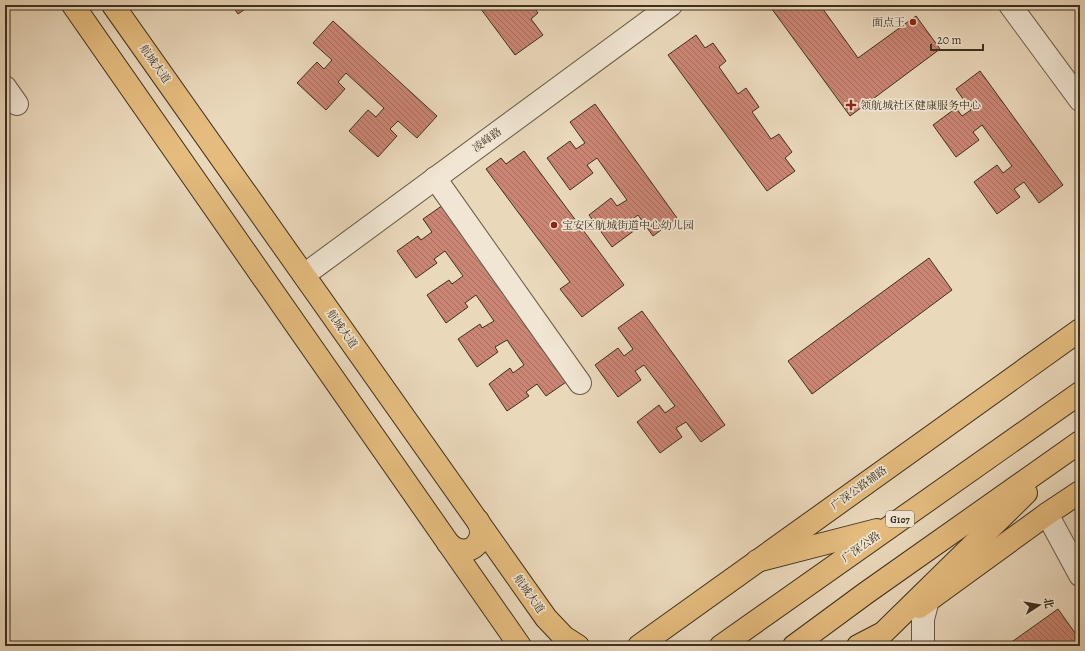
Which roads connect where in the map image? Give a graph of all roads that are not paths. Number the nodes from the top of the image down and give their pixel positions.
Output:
1 (72, 5) edge
2 (671, 5) edge
3 (1010, 5) edge
4 (117, 10) edge
5 (1080, 100) edge
6 (435, 178) junction
7 (304, 275) junction
8 (1080, 330) edge
9 (580, 383) dead end
10 (1080, 393) edge
11 (1076, 445) edge
12 (1080, 492) edge
13 (1046, 514) junction
14 (478, 521) junction
15 (890, 526) junction
16 (448, 543) junction
17 (757, 561) junction
18 (1080, 575) edge
19 (928, 600) junction
20 (874, 640) edge
21 (520, 646) edge
22 (578, 646) edge
23 (639, 646) edge
24 (721, 646) edge
25 (794, 646) edge
26 (858, 646) edge
27 (923, 646) edge

1 - 16 main road
2 - 6 street, 凌峰路
3 - 5 street
4 - 7 main road, 航城大道
6 - 7 street, 凌峰路
6 - 9 street
7 - 14 main road, 航城大道
8 - 17 main road, 广深公路辅路
10 - 15 main road, 广深公路 / G107
11 - 20 main road
11 - 25 main road
12 - 13 main road
13 - 18 street
13 - 19 main road
14 - 16 main road
14 - 22 main road, 航城大道
15 - 17 main road
15 - 24 main road, 广深公路 / G107
16 - 21 main road
17 - 23 main road, 广深公路辅路
19 - 20 main road
19 - 27 street
20 - 26 main road

